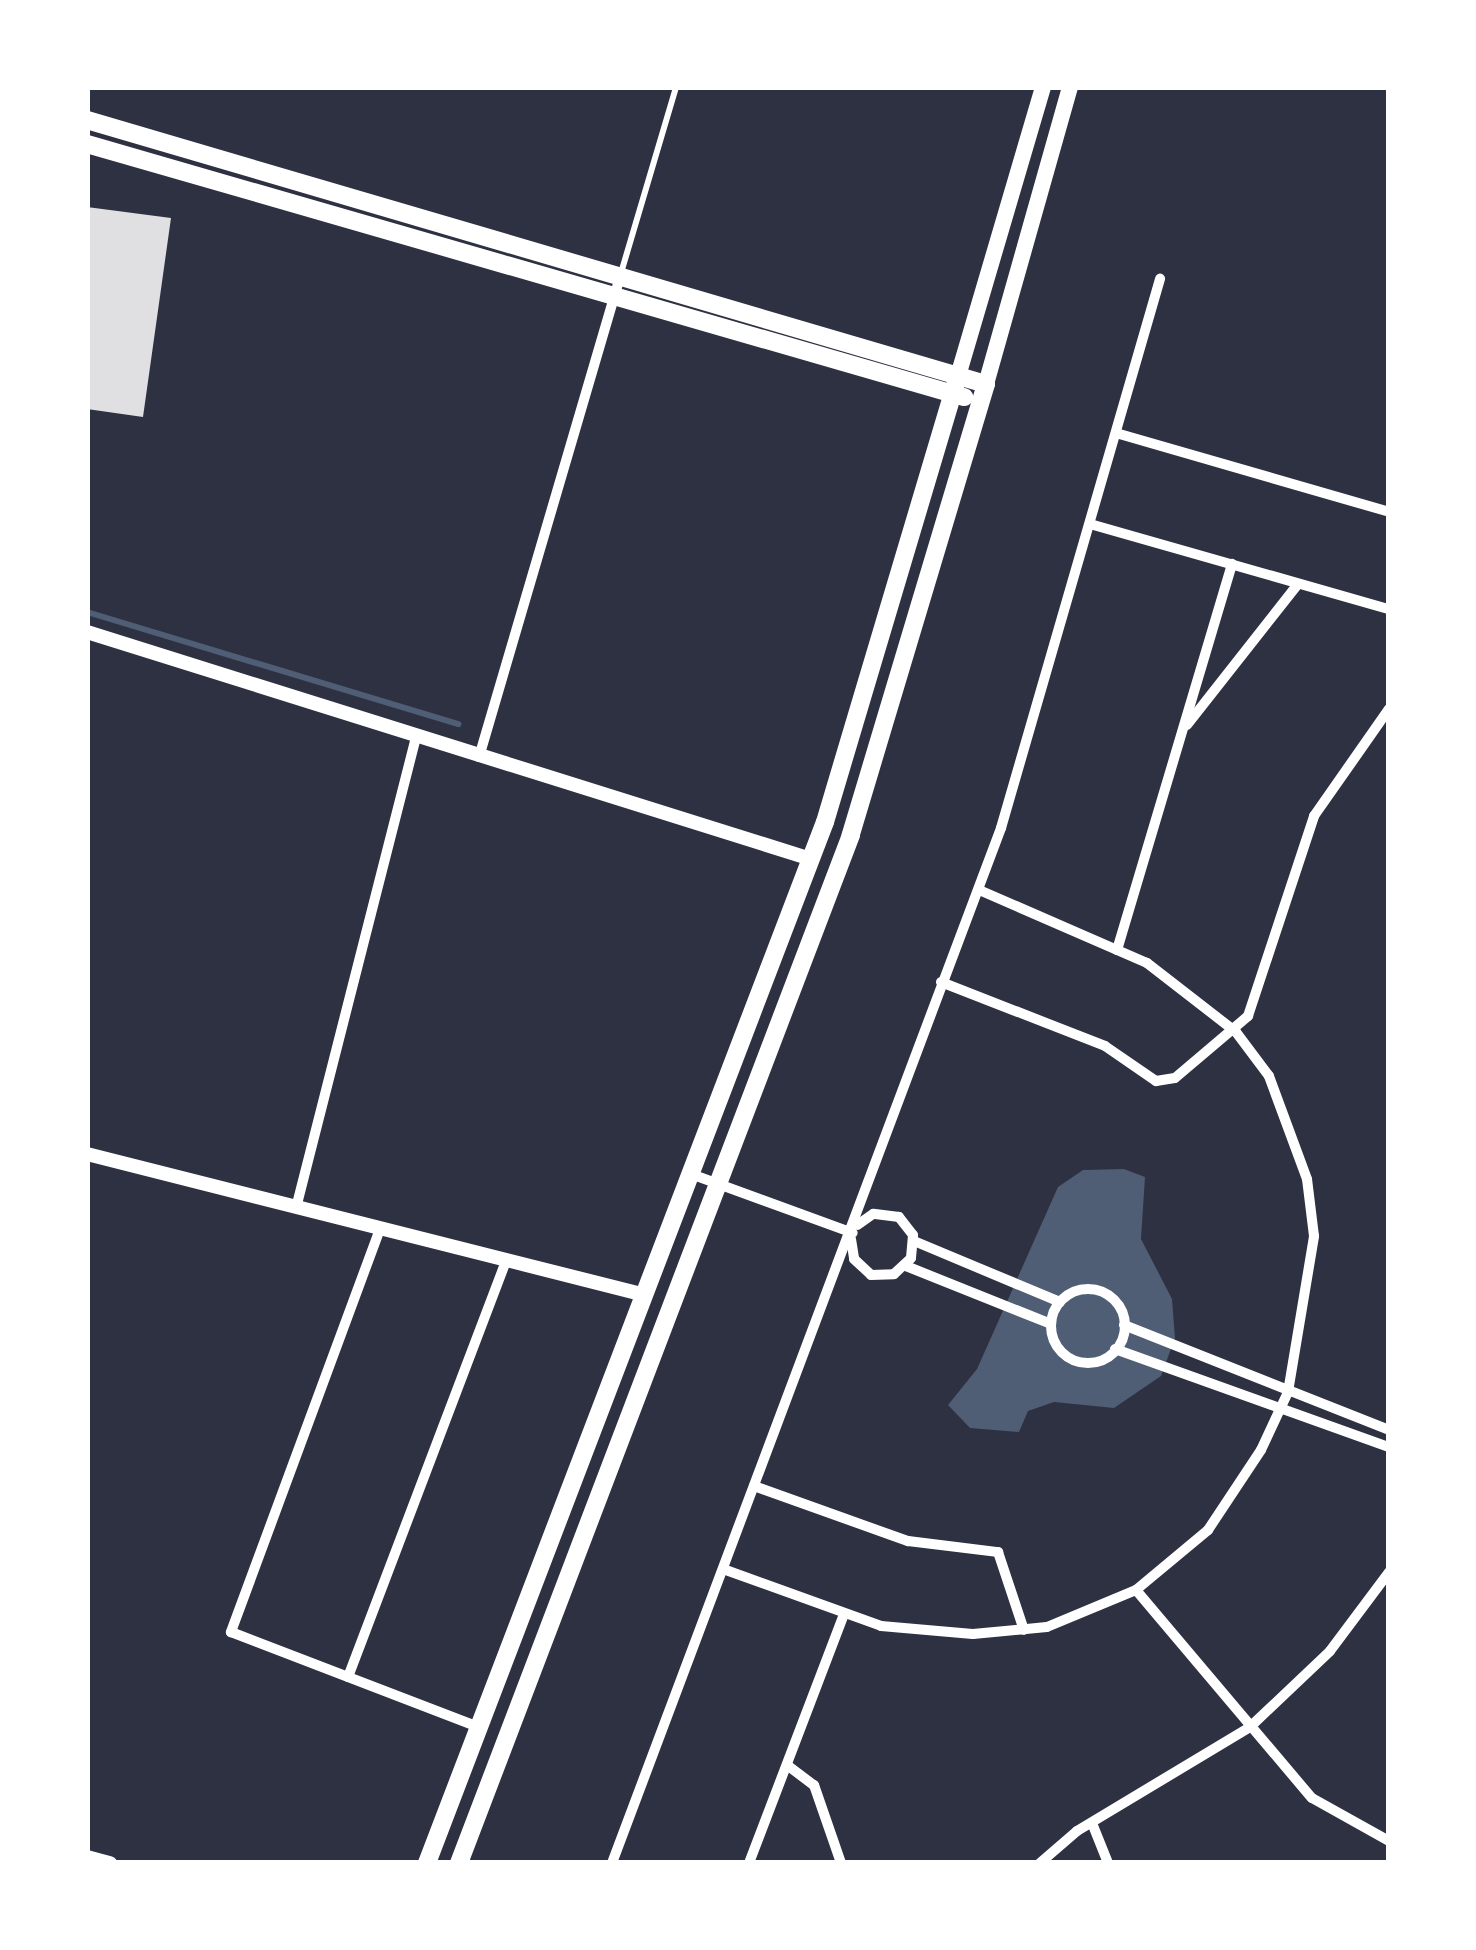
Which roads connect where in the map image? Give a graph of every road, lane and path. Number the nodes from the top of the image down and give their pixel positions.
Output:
1 (676, 87) edge
2 (1043, 87) edge
3 (1070, 87) edge
4 (87, 120) edge
5 (87, 144) edge
6 (1160, 279) dead end
7 (617, 286) junction
8 (955, 385) junction
9 (983, 393) junction
10 (1116, 433) junction
11 (1389, 512) edge
12 (1090, 524) junction
13 (1232, 564) junction
14 (1298, 584) junction
15 (1389, 610) edge
16 (88, 637) edge
17 (1389, 709) edge
18 (1182, 732) junction
19 (416, 737) junction
20 (479, 758) junction
21 (811, 859) junction
22 (979, 890) junction
23 (1117, 950) junction
24 (941, 982) junction
25 (1236, 1032) junction
26 (87, 1154) edge
27 (691, 1174) junction
28 (719, 1184) junction
29 (296, 1208) junction
30 (380, 1228) junction
31 (852, 1234) junction
32 (914, 1241) junction
33 (506, 1260) junction
34 (906, 1266) junction
35 (645, 1295) junction
36 (1060, 1302) junction
37 (1051, 1324) junction
38 (1124, 1325) junction
39 (1115, 1349) junction
40 (1288, 1391) junction
41 (1282, 1407) junction
42 (1389, 1430) edge
43 (1389, 1447) edge
44 (754, 1486) junction
45 (722, 1568) junction
46 (1389, 1572) edge
47 (1136, 1590) junction
48 (844, 1614) junction
49 (1024, 1630) junction
50 (348, 1677) junction
51 (478, 1727) junction
52 (1250, 1727) junction
53 (787, 1765) junction
54 (1091, 1823) junction
55 (1389, 1841) edge
56 (87, 1857) edge
57 (110, 1863) edge
58 (427, 1863) edge
59 (459, 1863) edge
60 (612, 1863) edge
61 (749, 1863) edge
62 (841, 1863) edge
63 (1040, 1863) edge
64 (1108, 1863) edge

1 - 7 lane
2 - 8 main road
3 - 9 main road
4 - 7 main road
5 - 7 main road
6 - 10 street
7 - 8 main road
7 - 20 street
8 - 9 main road
8 - 21 main road
9 - 28 main road
10 - 11 street
10 - 12 street
12 - 13 street
12 - 22 street
13 - 14 street
13 - 18 street
14 - 15 street
14 - 18 street
16 - 19 street
17 - 25 street
18 - 23 street
19 - 20 street
19 - 29 street
20 - 21 street
21 - 27 main road
22 - 23 street
22 - 24 street
23 - 25 street
24 - 25 street
24 - 31 street
25 - 40 street
26 - 29 street
27 - 28 street
27 - 35 main road
28 - 31 street
28 - 59 main road
29 - 30 street
30 - 33 street
30 - 50 street
31 - 32 street
31 - 34 street
31 - 44 street
32 - 34 street
32 - 36 street
33 - 35 street
33 - 50 street
34 - 37 street
35 - 51 main road
36 - 37 street
36 - 38 street
37 - 39 street
38 - 39 street
38 - 40 street
39 - 41 street
40 - 41 street
40 - 42 street
41 - 43 street
41 - 47 street
44 - 45 street
44 - 49 street
45 - 48 street
45 - 60 street
46 - 52 street
47 - 49 street
47 - 52 street
48 - 49 street
48 - 53 street
50 - 51 street
51 - 58 main road
52 - 54 street
52 - 55 street
53 - 61 street
53 - 62 street
54 - 63 street
54 - 64 street
56 - 57 street

